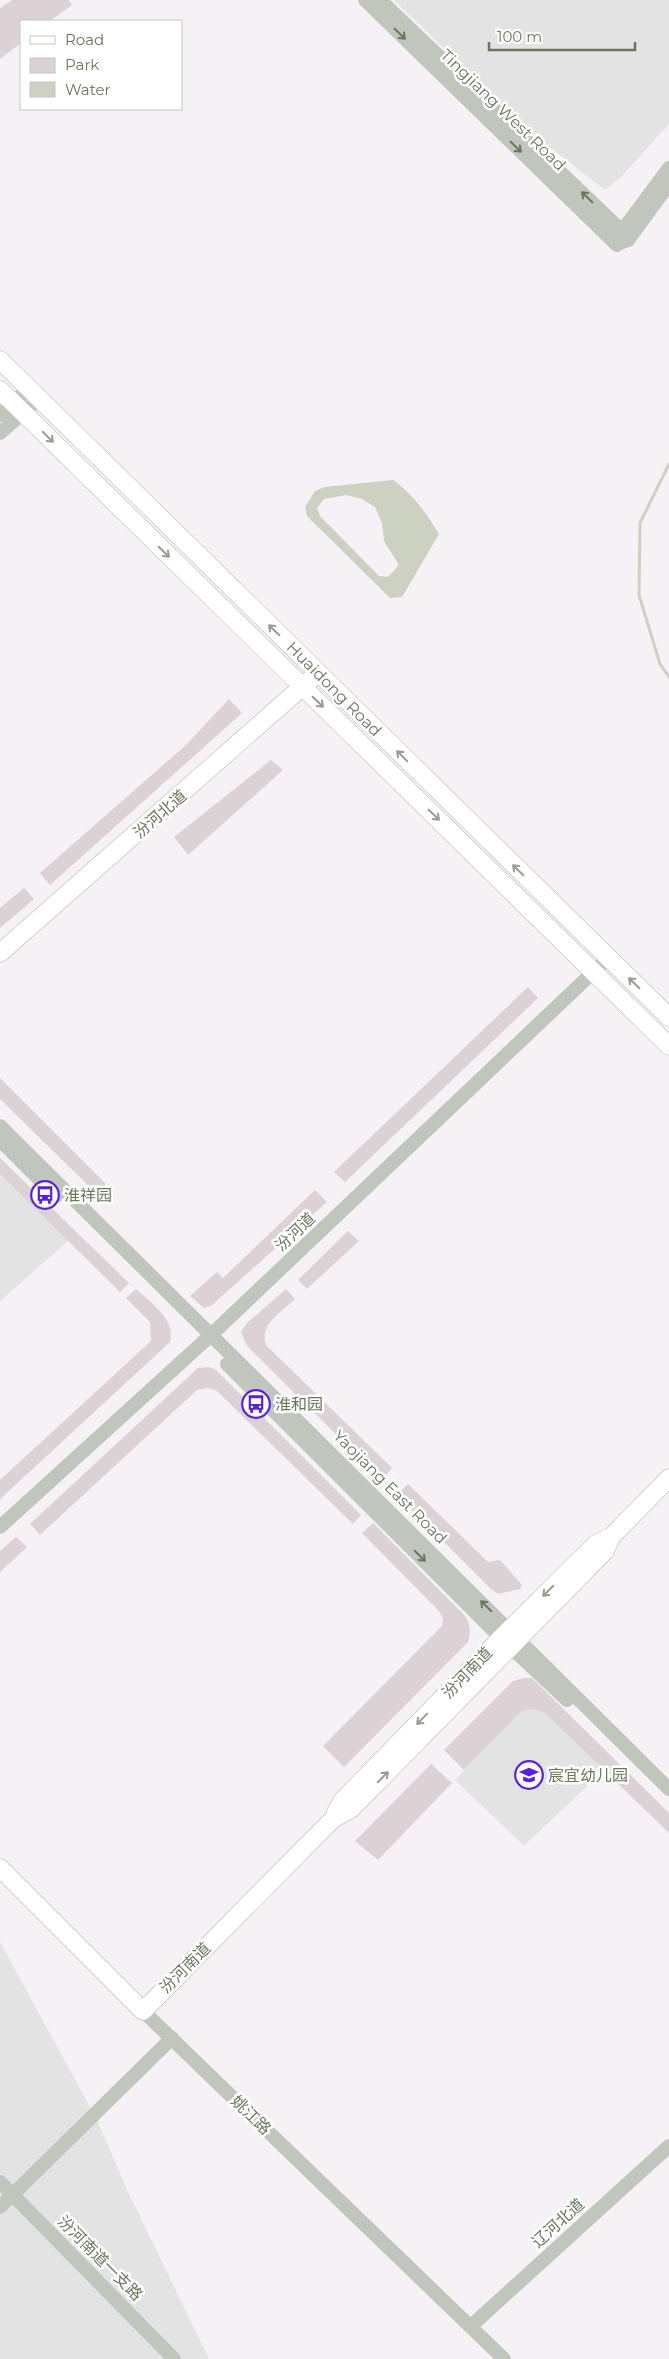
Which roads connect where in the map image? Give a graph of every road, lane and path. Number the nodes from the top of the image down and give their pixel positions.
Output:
1 (365, 0) edge
2 (380, 0) edge
3 (669, 168) edge
4 (669, 184) edge
5 (622, 238) junction
6 (0, 360) edge
7 (0, 390) edge
8 (34, 393) junction
9 (19, 408) junction
10 (0, 415) edge
11 (0, 433) edge
12 (318, 673) junction
13 (302, 687) junction
14 (0, 952) edge
15 (608, 958) junction
16 (594, 972) junction
17 (669, 1017) edge
18 (669, 1046) edge
19 (0, 1126) edge
20 (0, 1140) edge
21 (208, 1338) junction
22 (669, 1478) edge
23 (0, 1527) edge
24 (510, 1639) junction
25 (669, 1788) edge
26 (669, 1797) edge
27 (0, 1868) edge
28 (143, 2011) junction
29 (172, 2038) junction
30 (669, 2146) edge
31 (0, 2182) edge
32 (12, 2194) junction
33 (0, 2207) edge
34 (471, 2326) junction
35 (174, 2359) edge
36 (504, 2359) edge

1 -> 5 street, Tingjiang West Road
5 -> 2 street, Tingjiang West Road
3 - 5 street
4 - 5 street
6 - 8 main road, Huaidong Road
7 - 9 main road, Huaidong Road
8 - 9 street
12 -> 8 main road, Huaidong Road
9 - 10 street
9 - 11 street
9 -> 13 main road, Huaidong Road
12 - 13 main road, 汾河北道
15 -> 12 main road, Huaidong Road
13 - 14 main road, 汾河北道
13 -> 16 main road, Huaidong Road
15 - 16 street, 汾河道
17 -> 15 main road, Huaidong Road
16 - 18 main road, Huaidong Road
16 - 21 street, 汾河道
19 - 21 street, Yaojiang East Road
20 - 21 street, Yaojiang East Road
21 - 23 street, 汾河道
21 - 24 street, Yaojiang East Road
22 - 24 main road, 汾河南道
24 - 25 street, Yaojiang East Road
24 - 26 street, Yaojiang East Road
24 - 28 main road, 汾河南道
27 - 28 main road, 姚江路
28 - 29 street, 姚江路
29 - 32 street
29 - 34 street, 姚江路
30 - 34 street, 辽河北道
31 - 32 street, 汾河南道一支路
32 - 33 street
32 - 35 street, 汾河南道一支路
34 - 36 street, 姚江路

